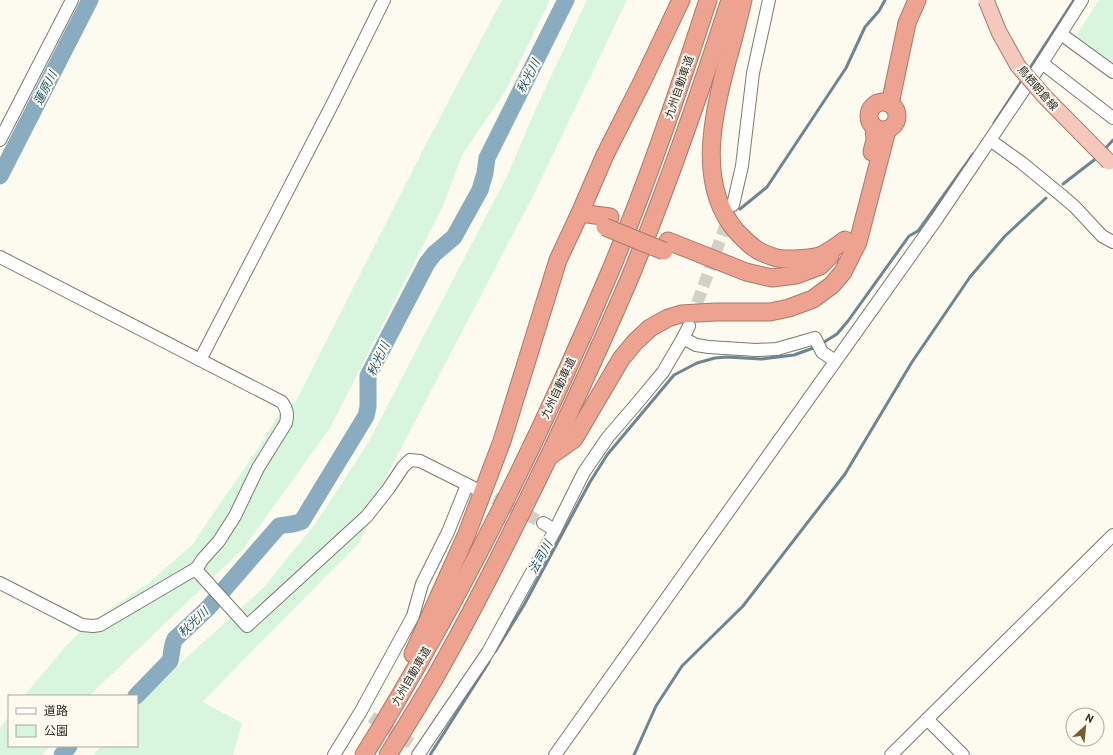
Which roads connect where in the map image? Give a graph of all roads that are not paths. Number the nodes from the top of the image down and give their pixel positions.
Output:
1 (72, 0) edge
2 (384, 0) edge
3 (681, 0) edge
4 (708, 0) edge
5 (730, 0) edge
6 (743, 0) edge
7 (769, 0) edge
8 (908, 0) edge
9 (917, 0) edge
10 (986, 0) edge
11 (1082, 0) edge
12 (1061, 34) junction
13 (1042, 63) junction
14 (1113, 72) edge
15 (885, 103) junction
16 (1113, 118) edge
17 (880, 128) junction
18 (0, 140) edge
19 (990, 140) junction
20 (1109, 162) dead end
21 (733, 205) tunnel mouth
22 (580, 213) junction
23 (865, 216) junction
24 (845, 240) junction
25 (1113, 242) edge
26 (666, 246) junction
27 (0, 257) edge
28 (688, 326) tunnel mouth
29 (683, 338) junction
30 (200, 360) junction
31 (835, 361) junction
32 (548, 457) junction
33 (543, 523) tunnel mouth
34 (555, 530) junction
35 (1113, 535) edge
36 (200, 572) junction
37 (0, 583) edge
38 (927, 718) junction
39 (370, 720) junction
40 (417, 750) edge
41 (334, 755) edge
42 (364, 755) edge
43 (388, 755) edge
44 (555, 755) edge
45 (891, 755) edge
46 (963, 755) edge

1 - 18 street
2 - 30 street
3 - 22 highway
4 - 39 highway, 九州自動車道
5 - 32 highway, 九州自動車道
6 - 24 highway
7 - 21 street
8 - 15 highway
9 - 15 highway
10 - 20 main road, 鳥栖朝倉線, bridge
11 - 12 street
12 - 13 street
12 - 14 street
13 - 16 street
13 - 19 street
15 - 17 highway
15 - 17 highway
17 - 23 highway
17 - 24 highway
19 - 25 street
19 - 31 street
22 - 26 highway, bridge
22 - 39 highway
23 - 26 highway
23 - 32 highway
24 - 26 highway
27 - 30 street
28 - 29 street
29 - 31 street
29 - 34 street
30 - 36 street
31 - 44 street
32 - 43 highway, 九州自動車道
33 - 34 street
34 - 40 street
35 - 38 street
36 - 37 street
36 - 39 street
38 - 45 street
38 - 46 street
39 - 41 street
39 - 42 highway, 九州自動車道

